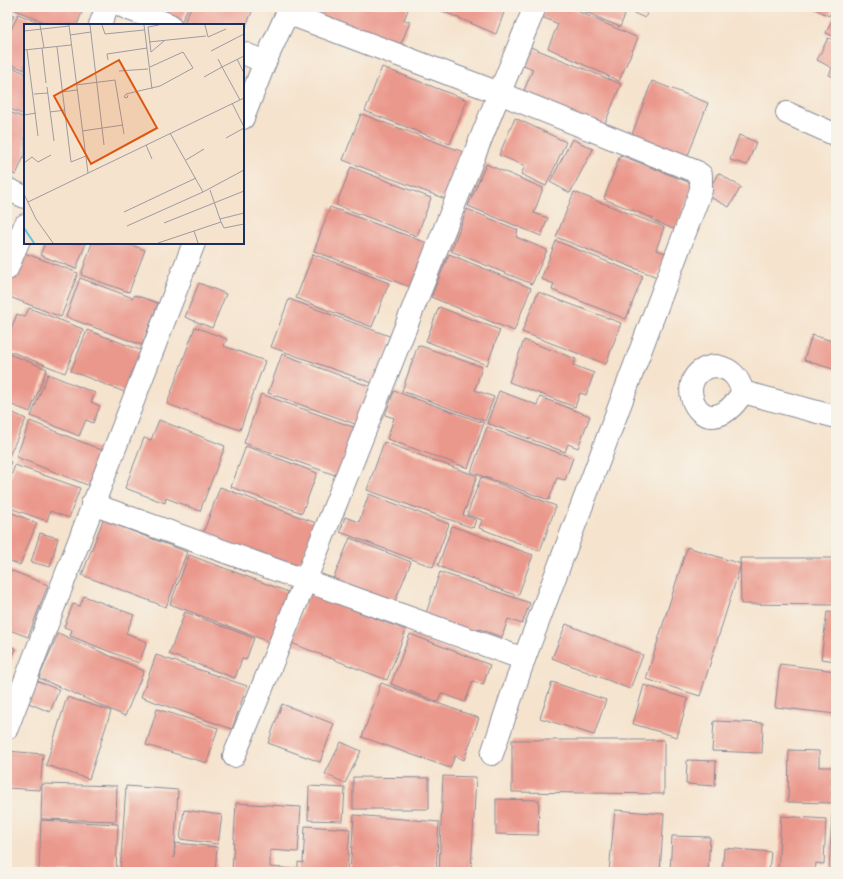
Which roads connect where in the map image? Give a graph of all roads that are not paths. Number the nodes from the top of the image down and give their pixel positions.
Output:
1 (107, 7) edge
2 (124, 7) edge
3 (535, 7) edge
4 (289, 10) edge
5 (100, 24) edge
6 (167, 24) edge
7 (244, 53) edge
8 (265, 62) junction
9 (499, 93) junction
10 (787, 113) dead end
11 (244, 115) edge
12 (836, 135) edge
13 (7, 189) edge
14 (24, 197) edge
15 (24, 226) edge
16 (194, 244) edge
17 (7, 269) edge
18 (743, 392) dead end
19 (836, 416) edge
20 (92, 504) junction
21 (306, 582) junction
22 (524, 659) junction
23 (7, 728) edge
24 (492, 754) dead end
25 (234, 756) dead end

1 - 5 street
2 - 6 street
3 - 9 street
4 - 8 street
4 - 9 street
7 - 8 street
8 - 11 street
9 - 21 street
9 - 22 street
10 - 12 street
13 - 14 street
15 - 17 street
16 - 20 street
18 - 19 street
20 - 21 street
20 - 23 street
21 - 22 street
21 - 25 street
22 - 24 street

